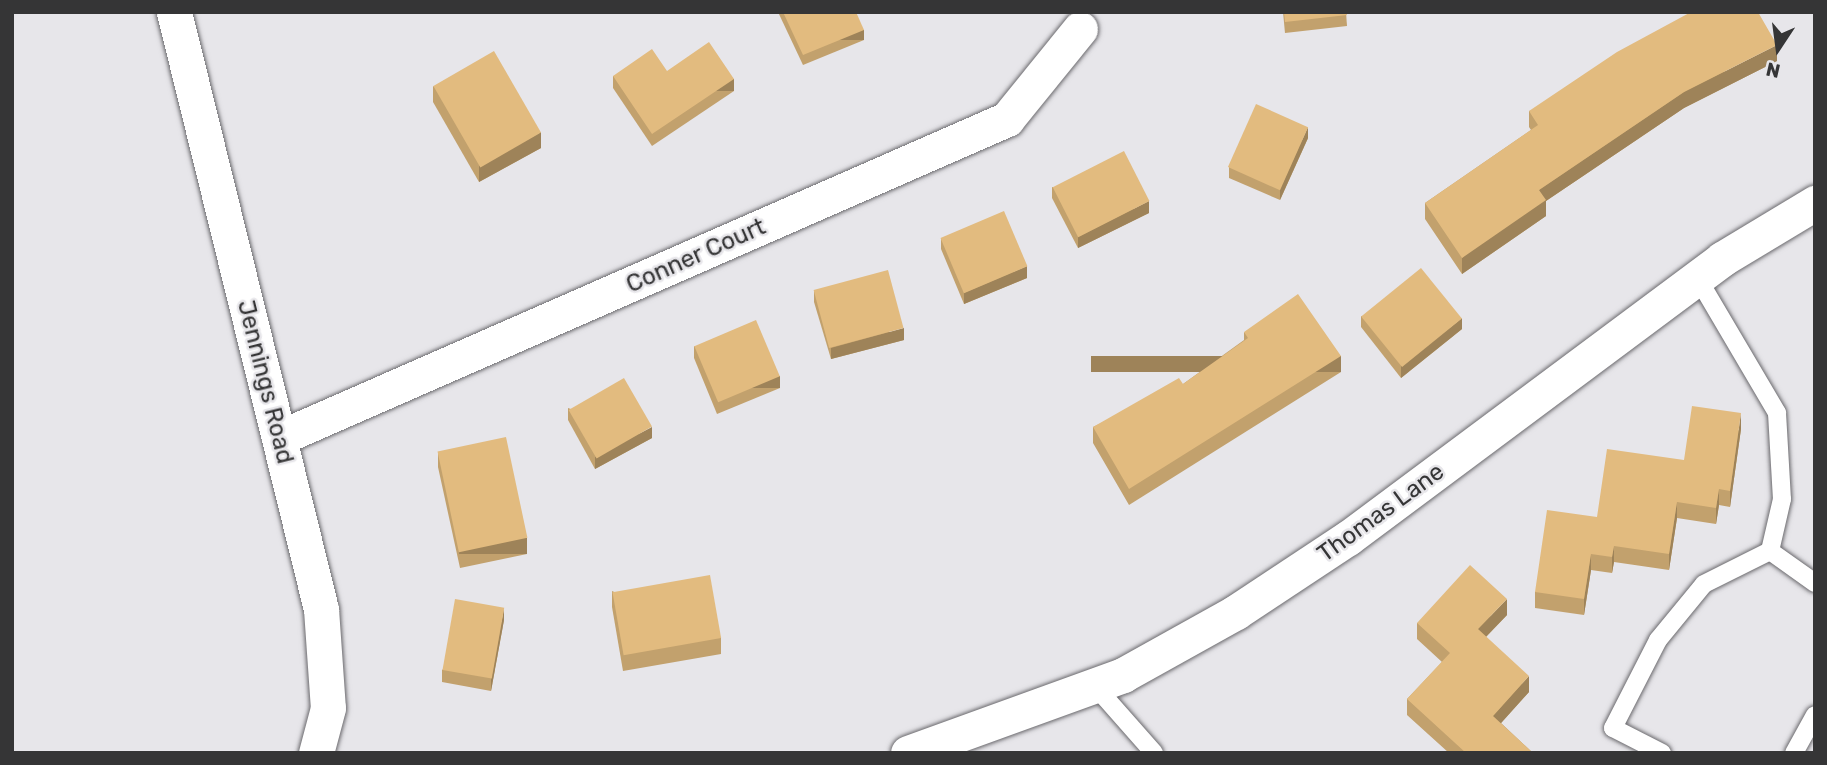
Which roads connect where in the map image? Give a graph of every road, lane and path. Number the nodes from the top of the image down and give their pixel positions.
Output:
1 (174, 12) edge
2 (1080, 29) dead end
3 (1815, 203) edge
4 (1697, 277) junction
5 (279, 438) junction
6 (1770, 551) junction
7 (1815, 583) edge
8 (1095, 686) junction
9 (1815, 715) edge
10 (316, 753) edge
11 (908, 753) edge
12 (1154, 753) edge
13 (1662, 753) edge
14 (1794, 753) edge

1 - 5 street, Jennings Road
2 - 5 street, Conner Court
3 - 4 street, Thomas Lane
4 - 6 lane
4 - 8 street, Thomas Lane
5 - 10 street, Jennings Road
6 - 7 lane
6 - 13 lane
8 - 11 street, Thomas Lane
8 - 12 lane
9 - 14 lane

